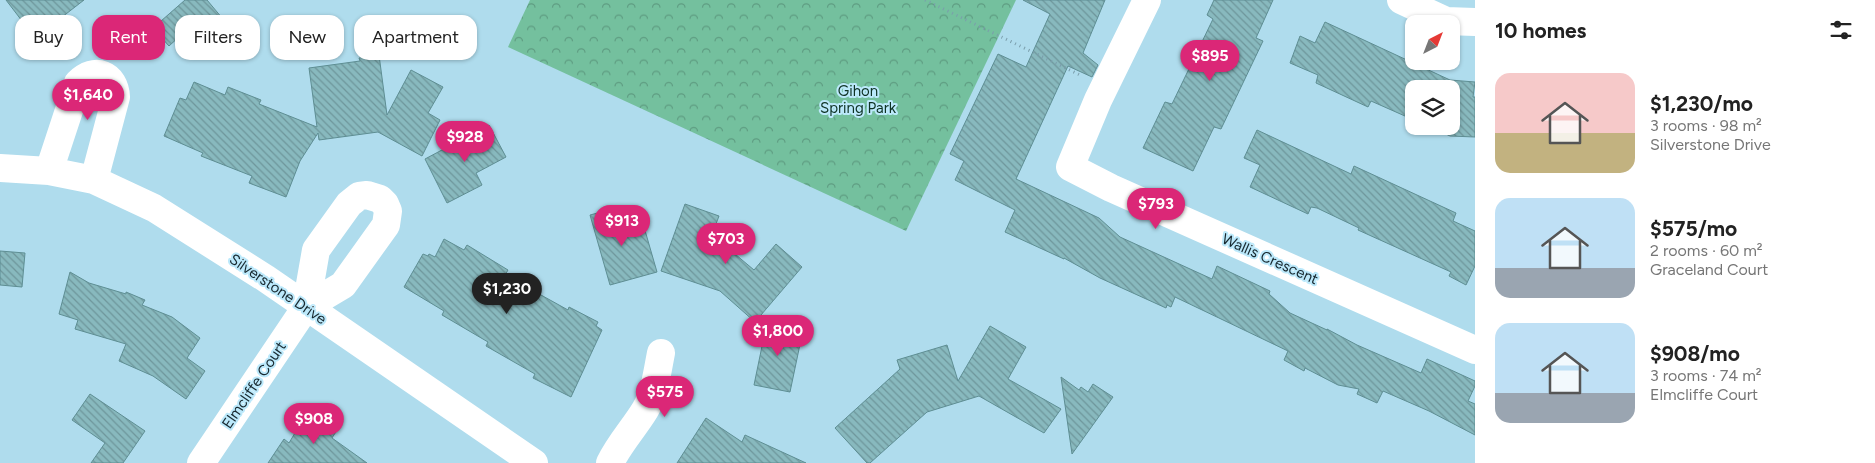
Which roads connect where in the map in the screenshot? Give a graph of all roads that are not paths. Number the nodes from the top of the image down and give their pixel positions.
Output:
1 (1147, 0) edge
2 (1401, 0) edge
3 (1475, 22) edge
4 (0, 168) edge
5 (49, 171) junction
6 (94, 180) junction
7 (306, 306) junction
8 (1475, 350) edge
9 (661, 353) dead end
10 (201, 463) edge
11 (534, 463) edge
12 (610, 463) edge

1 - 8 street, Wallis Crescent
2 - 3 street
4 - 5 street, Silverstone Drive
5 - 6 street, Silverstone Drive
5 - 6 street
6 - 7 street, Silverstone Drive
7 - 10 street, Elmcliffe Court
7 - 11 street, Silverstone Drive
9 - 12 street

